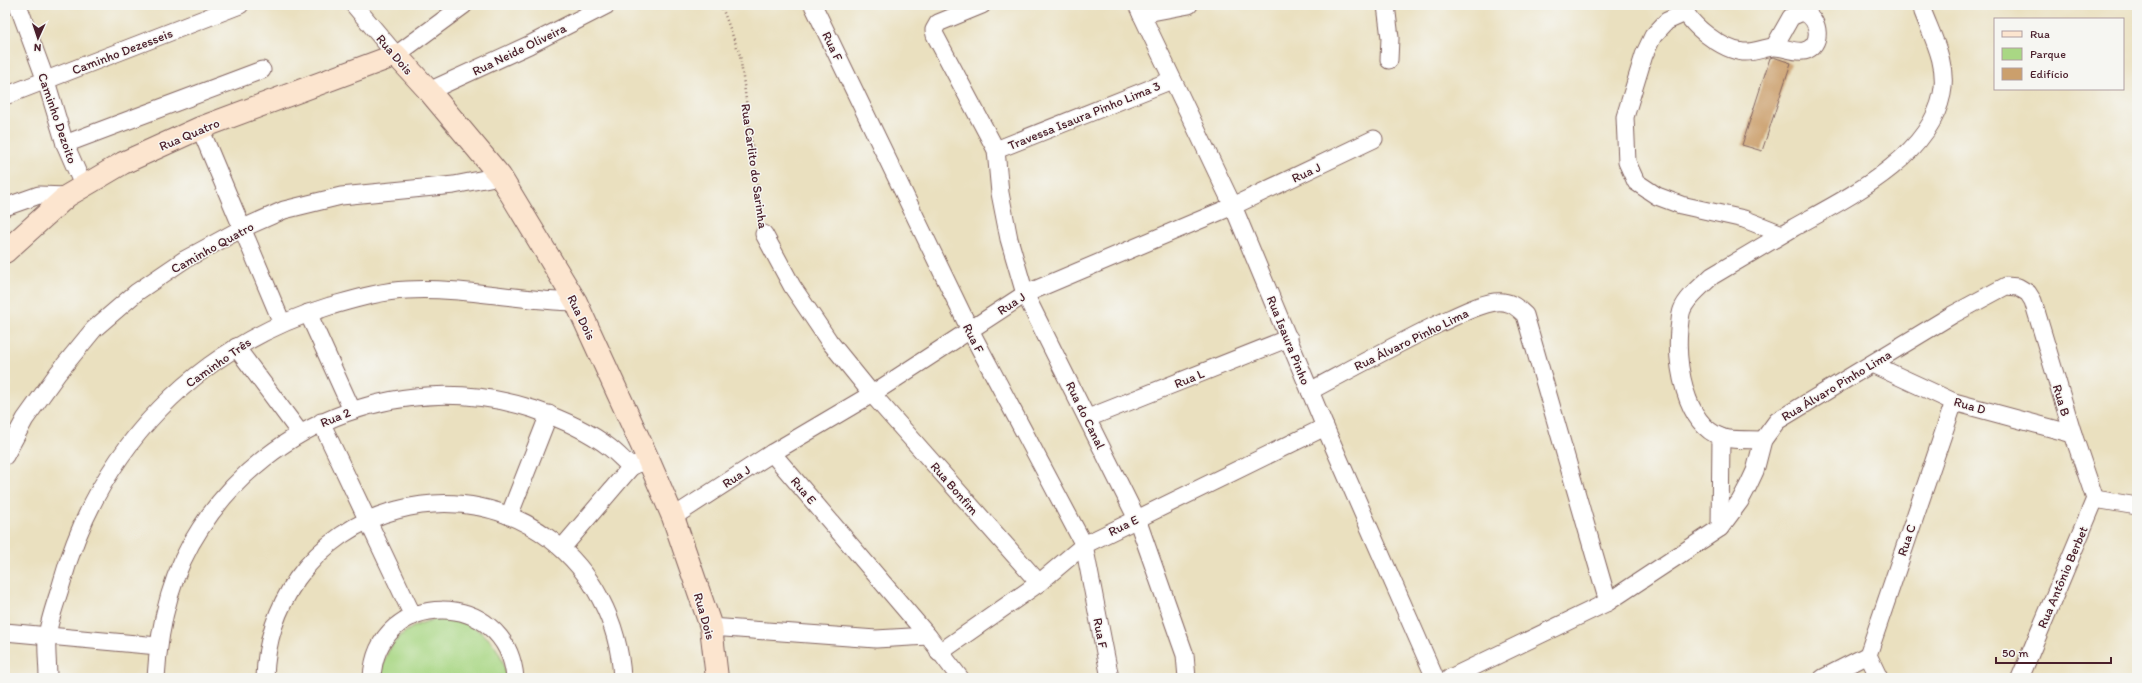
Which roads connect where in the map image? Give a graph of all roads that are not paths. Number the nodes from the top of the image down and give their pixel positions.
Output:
1 (18, 5) edge
2 (240, 5) edge
3 (354, 5) edge
4 (464, 5) edge
5 (607, 5) edge
6 (813, 5) edge
7 (982, 5) edge
8 (1189, 5) edge
9 (1386, 5) edge
10 (1922, 5) edge
11 (964, 8) edge
12 (1684, 9) edge
13 (1139, 10) edge
14 (1774, 47) dead end
15 (396, 55) junction
16 (1389, 60) dead end
17 (262, 70) dead end
18 (1172, 80) junction
19 (46, 81) junction
20 (429, 91) junction
21 (5, 96) edge
22 (200, 128) junction
23 (1374, 139) dead end
24 (65, 144) junction
25 (996, 150) junction
26 (500, 176) junction
27 (75, 191) junction
28 (1233, 206) junction
29 (5, 207) edge
30 (241, 229) junction
31 (764, 234) road end
32 (1782, 234) junction
33 (5, 252) edge
34 (1025, 294) junction
35 (2033, 301) joint
36 (576, 302) junction
37 (308, 313) junction
38 (282, 323) junction
39 (970, 330) junction
40 (1289, 338) junction
41 (236, 347) junction
42 (1872, 364) junction
43 (1310, 391) junction
44 (872, 394) junction
45 (1954, 402) junction
46 (352, 410) junction
47 (549, 414) junction
48 (1088, 418) junction
49 (321, 422) junction
50 (1325, 428) junction
51 (300, 434) junction
52 (2073, 434) junction
53 (1721, 437) junction
54 (1763, 440) junction
55 (772, 453) junction
56 (5, 456) edge
57 (640, 463) junction
58 (2095, 499) junction
59 (2137, 506) edge
60 (509, 516) junction
61 (673, 517) junction
62 (1137, 519) junction
63 (367, 520) junction
64 (1720, 528) junction
65 (1084, 545) junction
66 (562, 548) junction
67 (1039, 583) junction
68 (1608, 602) junction
69 (413, 616) junction
70 (711, 627) junction
71 (5, 632) edge
72 (928, 636) junction
73 (47, 637) junction
74 (158, 646) junction
75 (939, 653) junction
76 (1868, 656) junction
77 (48, 678) edge
78 (156, 678) edge
79 (265, 678) edge
80 (372, 678) edge
81 (515, 678) edge
82 (622, 678) edge
83 (717, 678) edge
84 (960, 678) edge
85 (1110, 678) edge
86 (1187, 678) edge
87 (1435, 678) edge
88 (1450, 678) edge
89 (1823, 678) edge
90 (1880, 678) edge
91 (2020, 678) edge

1 - 19 street, Caminho Dezoito
2 - 19 street, Caminho Dezesseis
3 - 15 street, Rua Dois
4 - 15 street
5 - 20 street, Rua Neide Oliveira
6 - 39 street, Rua F
7 - 11 street
8 - 13 street
9 - 16 street
10 - 32 street
11 - 25 street
12 - 14 street
12 - 32 street
13 - 18 street, Rua Isaura Pinho
15 - 20 street, Rua Dois
15 - 22 street, Rua Quatro
17 - 24 street
18 - 25 street, Travessa Isaura Pinho Lima 3
18 - 28 street, Rua Isaura Pinho
19 - 21 street, Caminho Dezesseis
19 - 24 street, Caminho Dezoito
20 - 26 street, Rua Dois
22 - 27 street, Rua Quatro
22 - 30 street
23 - 28 street, Rua J
24 - 27 street, Caminho Dezoito
25 - 34 street, Rua do Canal
26 - 30 street, Caminho Quatro
26 - 36 street, Rua Dois
27 - 29 street
27 - 33 street, Rua Quatro
28 - 34 street, Rua J
28 - 40 street, Rua Isaura Pinho
30 - 38 street
30 - 56 street, Caminho Quatro
31 - 44 street, Rua Carlito do Sarinha
32 - 53 street
34 - 39 street, Rua J
34 - 48 street, Rua do Canal
35 - 42 street, Rua Álvaro Pinho Lima
35 - 52 street, Rua B
36 - 37 street, Caminho Três
36 - 57 street, Rua Dois
37 - 38 street, Caminho Três
37 - 46 street
38 - 41 street, Caminho Três
39 - 44 street, Rua J
39 - 65 street, Rua F
40 - 43 street, Rua Isaura Pinho
40 - 48 street, Rua L
41 - 51 street
41 - 73 street, Caminho Três
42 - 45 street, Rua D
42 - 54 street, Rua Álvaro Pinho Lima
43 - 50 street, Rua Isaura Pinho
43 - 68 street, Rua Álvaro Pinho Lima
44 - 55 street, Rua J
44 - 67 street, Rua Bonfim
45 - 52 street, Rua D
45 - 76 street, Rua C
46 - 47 street, Rua 2
46 - 49 street, Rua 2
47 - 57 street, Rua 2
47 - 60 street
48 - 62 street, Rua do Canal
49 - 51 street, Rua 2
49 - 63 street
50 - 62 street, Rua E
50 - 87 street, Rua Isaura Pinho
51 - 74 street, Rua 2
52 - 58 street, Rua B
53 - 54 street
53 - 64 street
54 - 64 street, Rua Álvaro Pinho Lima
55 - 61 street, Rua J
55 - 72 street, Rua E
57 - 61 street, Rua Dois
57 - 66 street
58 - 59 street
58 - 91 street, Rua Antônio Berbet
60 - 63 street
60 - 66 street
61 - 70 street, Rua Dois
62 - 65 street, Rua E
62 - 86 street, Rua do Canal
63 - 69 street
63 - 79 street
64 - 68 street, Rua Álvaro Pinho Lima
65 - 67 street, Rua E
65 - 85 street, Rua F
66 - 82 street
67 - 75 street, Rua E
68 - 88 street, Rua Álvaro Pinho Lima
69 - 80 street
69 - 81 street
70 - 72 street
70 - 83 street, Rua Dois
71 - 73 street
72 - 75 street, Rua E
73 - 74 street
73 - 77 street, Caminho Três
74 - 78 street, Rua 2
75 - 84 street, Rua E
76 - 89 street
76 - 90 street

